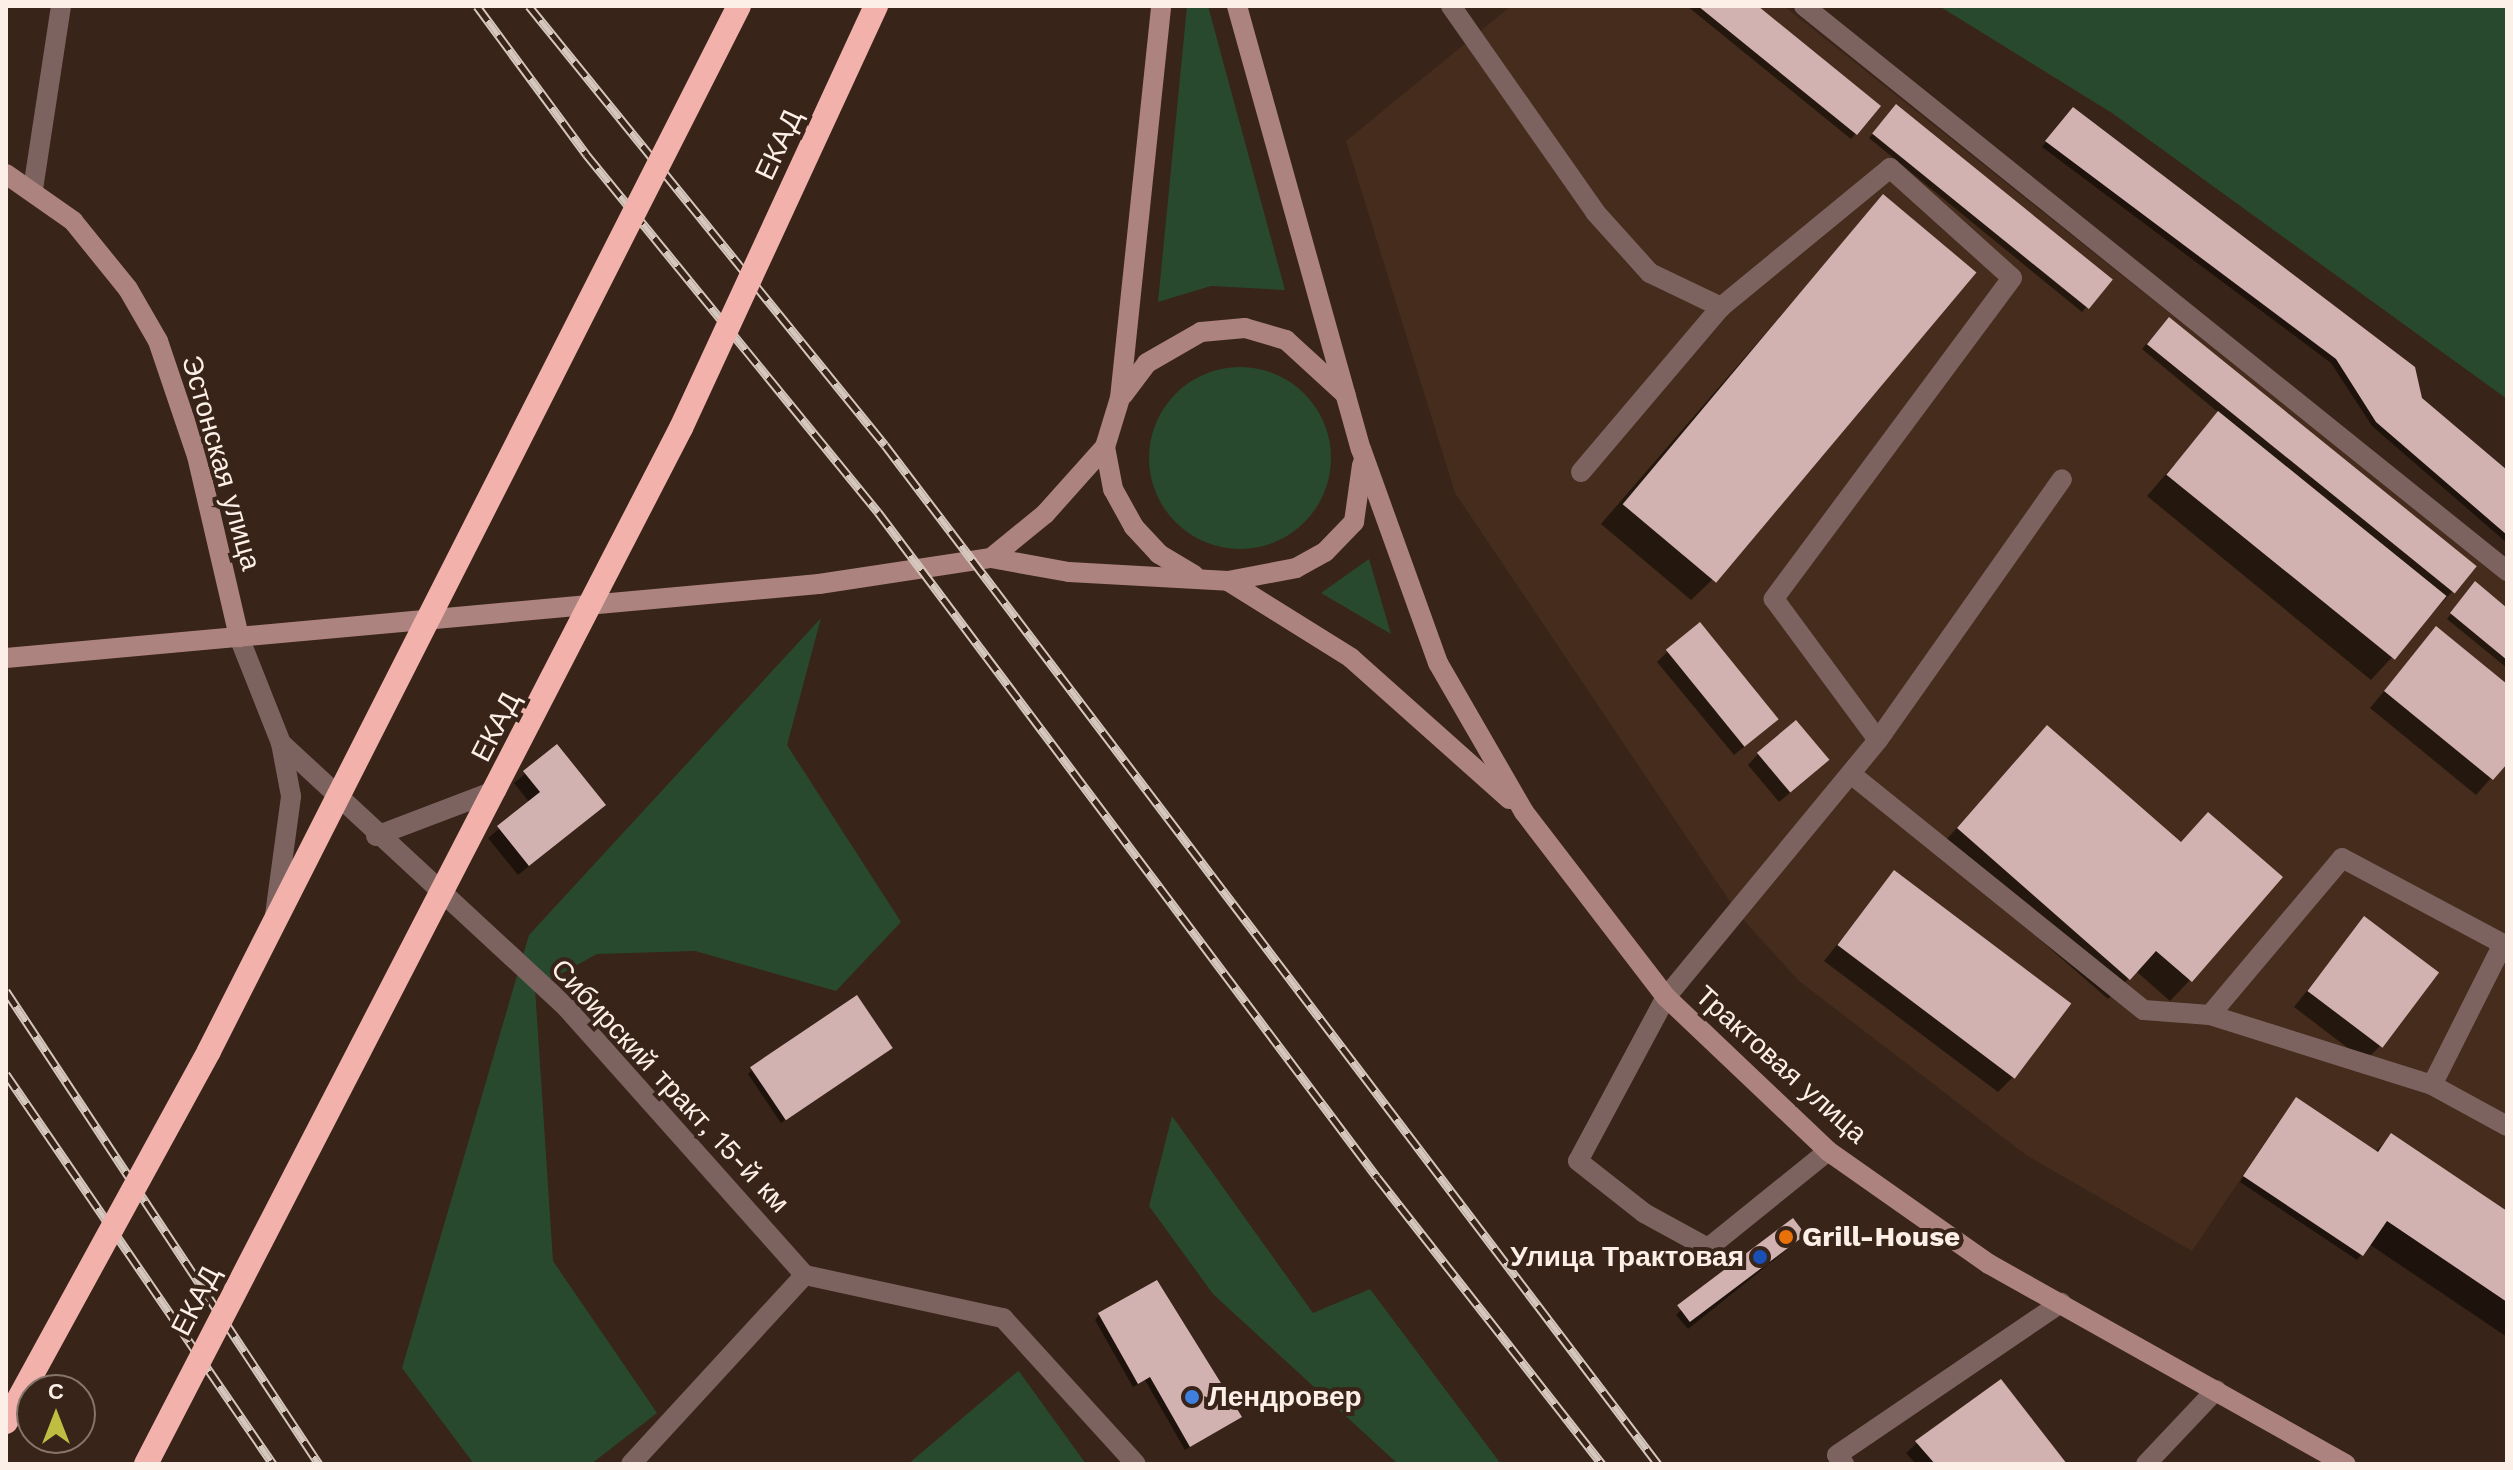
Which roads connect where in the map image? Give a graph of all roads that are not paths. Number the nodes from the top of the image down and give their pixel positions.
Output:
1 (61, 6) edge
2 (739, 6) edge
3 (876, 6) edge
4 (1161, 6) edge
5 (1237, 6) edge
6 (1451, 6) edge
7 (1804, 6) edge
8 (6, 174) edge
9 (33, 189) junction
10 (1721, 307) junction
11 (1346, 395) junction
12 (1120, 398) junction
13 (1105, 447) junction
14 (1361, 449) junction
15 (1581, 472) dead end
16 (2062, 479) dead end
17 (991, 558) junction
18 (2507, 571) edge
19 (1200, 578) junction
20 (1228, 581) junction
21 (239, 637) junction
22 (6, 658) edge
23 (1878, 740) junction
24 (281, 743) junction
25 (1851, 774) junction
26 (497, 790) dead end
27 (1524, 812) junction
28 (376, 836) junction
29 (270, 947) dead end
30 (1666, 997) junction
31 (2210, 1015) junction
32 (2432, 1085) junction
33 (2507, 1126) edge
34 (1828, 1151) junction
35 (805, 1275) junction
36 (2061, 1303) junction
37 (2216, 1390) junction
38 (6, 1422) edge
39 (146, 1464) edge
40 (631, 1464) edge
41 (1136, 1464) edge
42 (1844, 1464) edge
43 (2146, 1464) edge
44 (2346, 1464) edge

1 - 9 street
2 - 38 highway, bridge
3 - 39 highway, ЕКАД, bridge
4 - 12 main road
5 - 11 main road
6 - 10 street
7 - 18 street
8 - 9 main road, Эстонская улица
9 - 21 main road, Эстонская улица
10 - 15 street
10 - 23 street
11 - 12 main road
11 - 14 main road
12 - 13 main road
13 - 17 main road
13 - 19 main road
14 - 20 main road
14 - 27 main road
16 - 23 street
17 - 19 main road
17 - 21 main road
19 - 20 main road
20 - 27 main road
21 - 22 main road
21 - 24 street, Сибирский тракт, 15-й км
23 - 25 street
24 - 28 street, Сибирский тракт, 15-й км
24 - 29 street
25 - 30 street
25 - 31 street
26 - 28 street
27 - 30 main road, Трактовая улица
28 - 35 street, Сибирский тракт, 15-й км
30 - 34 main road, Трактовая улица
30 - 34 street
31 - 32 street
31 - 32 street
32 - 33 street
34 - 36 main road, Трактовая улица
35 - 40 street
35 - 41 street
36 - 37 main road, Трактовая улица
36 - 42 street
37 - 43 street
37 - 44 main road, Трактовая улица

